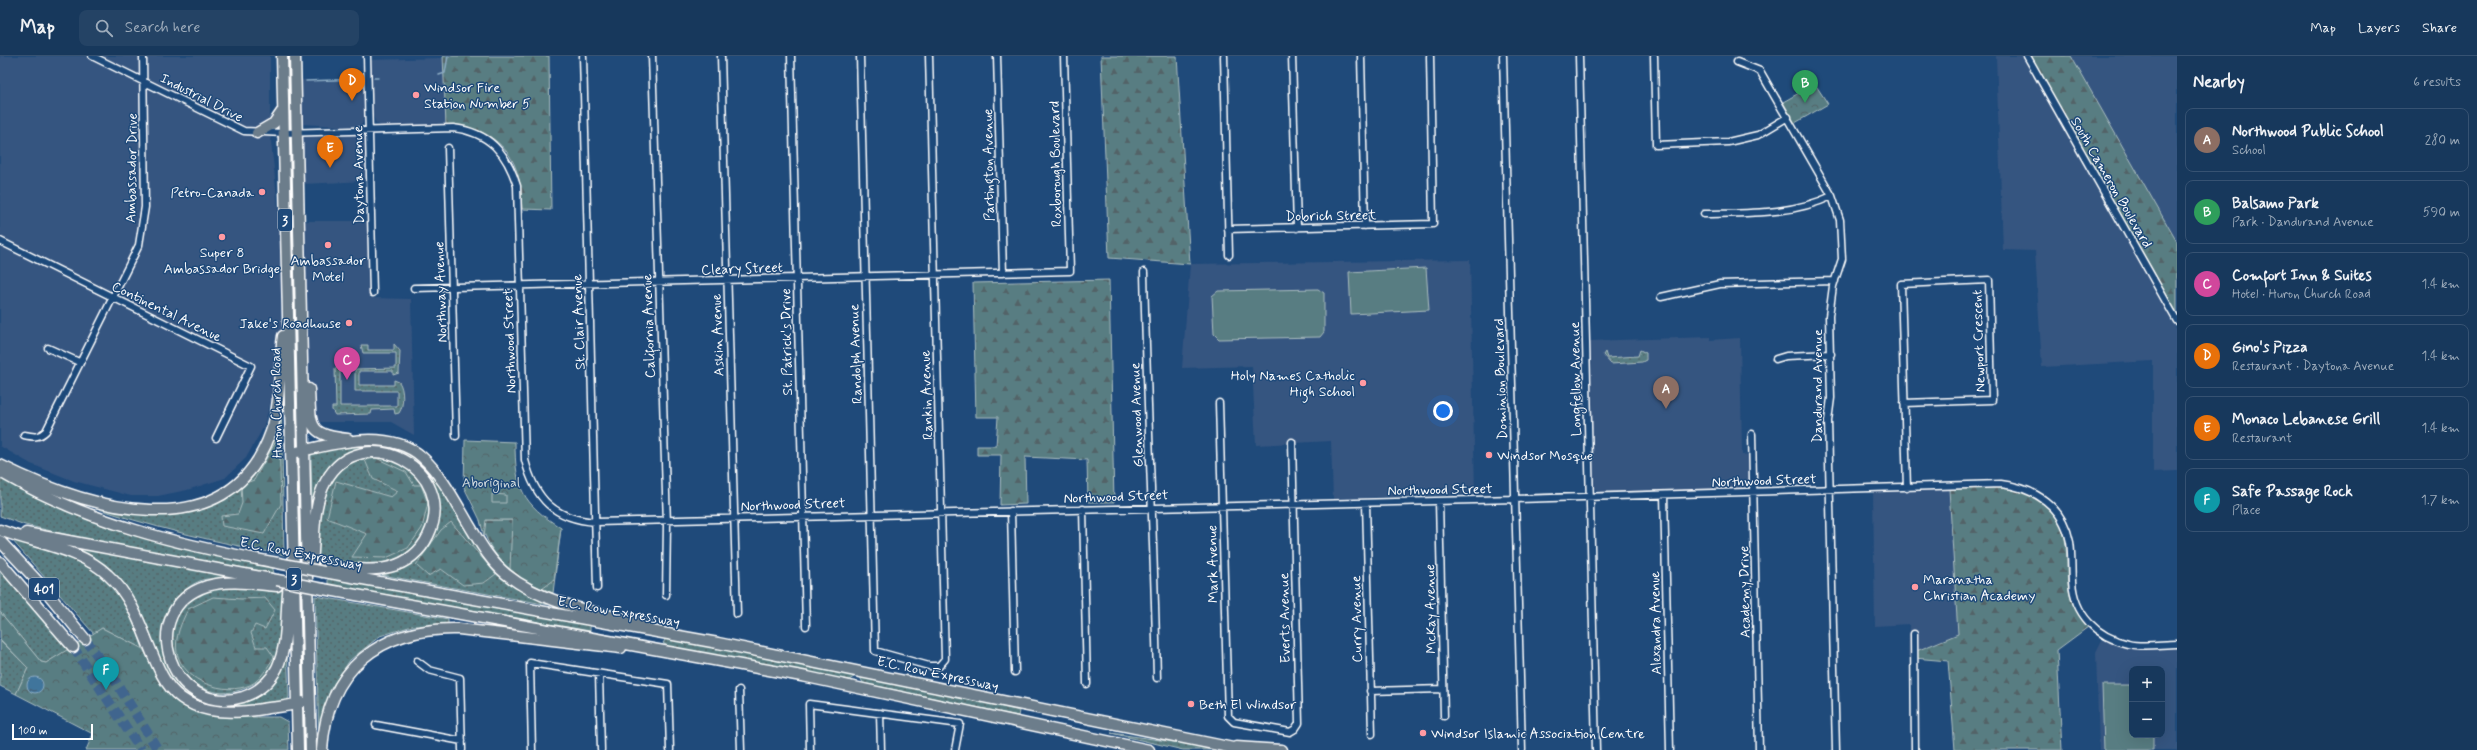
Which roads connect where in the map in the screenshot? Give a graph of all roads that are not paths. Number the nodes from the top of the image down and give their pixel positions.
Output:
1 (92, 56) edge
2 (143, 56) edge
3 (282, 56) edge
4 (295, 56) edge
5 (367, 56) edge
6 (583, 56) edge
7 (652, 56) edge
8 (721, 56) edge
9 (791, 56) edge
10 (860, 56) edge
11 (929, 56) edge
12 (997, 56) edge
13 (1064, 56) edge
14 (1224, 56) edge
15 (1292, 56) edge
16 (1361, 56) edge
17 (1430, 56) edge
18 (1503, 56) edge
19 (1579, 56) edge
20 (1654, 56) edge
21 (2027, 56) edge
22 (1737, 62) dead end
23 (144, 81) junction
24 (283, 110) junction
25 (1788, 117) junction
26 (369, 131) junction
27 (257, 133) junction
28 (283, 133) junction
29 (297, 133) junction
30 (448, 148) dead end
31 (1832, 196) junction
32 (1704, 214) dead end
33 (1365, 226) junction
34 (1297, 228) junction
35 (1228, 229) junction
36 (0, 241) edge
37 (1229, 255) dead end
38 (1070, 271) joint
39 (1144, 272) dead end
40 (1003, 273) junction
41 (935, 274) junction
42 (864, 276) junction
43 (796, 278) junction
44 (728, 280) junction
45 (1835, 281) junction
46 (659, 282) junction
47 (589, 284) junction
48 (520, 286) junction
49 (452, 287) junction
50 (414, 288) dead end
51 (373, 293) dead end
52 (112, 297) junction
53 (1662, 297) dead end
54 (287, 306) junction
55 (2177, 321) edge
56 (48, 348) dead end
57 (1830, 354) junction
58 (1776, 359) dead end
59 (302, 360) junction
60 (80, 362) junction
61 (1219, 403) dead end
62 (1904, 403) junction
63 (1752, 434) dead end
64 (24, 436) dead end
65 (456, 436) dead end
66 (216, 438) dead end
67 (364, 440) junction
68 (1292, 442) dead end
69 (304, 451) junction
70 (291, 454) junction
71 (0, 464) edge
72 (0, 472) edge
73 (1907, 488) junction
74 (1829, 490) junction
75 (1753, 492) junction
76 (1664, 495) junction
77 (1590, 497) junction
78 (1515, 499) junction
79 (1439, 501) junction
80 (1366, 503) junction
81 (1293, 504) junction
82 (1221, 505) junction
83 (1153, 507) junction
84 (1082, 509) junction
85 (1011, 511) junction
86 (941, 513) junction
87 (872, 514) junction
88 (803, 516) junction
89 (734, 518) junction
90 (666, 520) junction
91 (596, 522) junction
92 (0, 528) edge
93 (20, 535) junction
94 (0, 541) edge
95 (293, 549) junction
96 (0, 562) edge
97 (324, 569) junction
98 (277, 583) junction
99 (597, 588) dead end
100 (306, 591) junction
101 (666, 595) dead end
102 (736, 614) dead end
103 (806, 626) dead end
104 (1914, 634) dead end
105 (86, 639) tunnel mouth
106 (718, 643) junction
107 (2177, 644) edge
108 (73, 647) tunnel mouth
109 (875, 651) joint
110 (694, 655) junction
111 (417, 661) dead end
112 (1015, 672) dead end
113 (599, 674) junction
114 (1157, 678) dead end
115 (1087, 684) dead end
116 (1443, 689) junction
117 (739, 690) dead end
118 (1370, 691) junction
119 (310, 699) junction
120 (297, 704) junction
121 (257, 712) junction
122 (880, 713) junction
123 (1444, 716) dead end
124 (1234, 722) joint
125 (376, 725) dead end
126 (297, 728) junction
127 (1372, 734) dead end
128 (462, 741) junction
129 (1214, 745) junction
130 (298, 750) edge
131 (311, 750) edge
132 (322, 750) edge
133 (462, 750) edge
134 (532, 750) edge
135 (601, 750) edge
136 (670, 750) edge
137 (741, 750) edge
138 (810, 750) edge
139 (881, 750) edge
140 (955, 750) edge
141 (1149, 750) edge
142 (1243, 750) edge
143 (1282, 750) edge
144 (1522, 750) edge
145 (1596, 750) edge
146 (1670, 750) edge
147 (1759, 750) edge
148 (1836, 750) edge
149 (1915, 750) edge

1 - 23 street, Industrial Drive
2 - 23 street, Ambassador Drive
3 - 24 highway, Huron Church Road / 3
4 - 29 highway, Huron Church Road / 3
5 - 26 street, Daytona Avenue
6 - 47 street, St. Clair Avenue
7 - 46 street, California Avenue
8 - 44 street, Askin Avenue
9 - 43 street, St. Patrick's Drive
10 - 42 street, Randolph Avenue
11 - 41 street, Rankin Avenue
12 - 40 street, Partington Avenue
13 - 38 street, Roxborough Boulevard
14 - 35 street
15 - 34 street
16 - 33 street
17 - 33 street, Dobrich Street
18 - 78 street, Dominion Boulevard
19 - 77 street, Longfellow Avenue
20 - 25 street
21 - 55 street, South Cameron Boulevard
22 - 25 street, Dandurand Avenue
23 - 27 street, Industrial Drive
23 - 52 street, Ambassador Drive
24 - 27 highway
24 - 28 highway, Huron Church Road / 3
25 - 31 street, Dandurand Avenue
26 - 29 street, Northwood Street
26 - 48 street, Northwood Street
26 - 51 street, Daytona Avenue
27 - 28 street, Industrial Drive
28 - 29 street, Northwood Street
28 - 54 highway, Huron Church Road / 3
29 - 59 highway, Huron Church Road / 3
30 - 49 street, Northway Avenue
31 - 32 street
31 - 45 street, Dandurand Avenue
33 - 34 street, Dobrich Street
34 - 35 street, Dobrich Street
35 - 37 street
36 - 52 street, Continental Avenue
38 - 40 street, Cleary Street
39 - 83 street, Glenwood Avenue
40 - 41 street, Cleary Street
41 - 42 street, Cleary Street
41 - 86 street, Rankin Avenue
42 - 43 street, Cleary Street
42 - 87 street, Randolph Avenue
43 - 44 street, Cleary Street
43 - 88 street, St. Patrick's Drive
44 - 46 street, Cleary Street
44 - 89 street, Askin Avenue
45 - 53 street
45 - 57 street, Dandurand Avenue
46 - 47 street, Cleary Street
46 - 90 street, California Avenue
47 - 48 street, Cleary Street
47 - 91 street, St. Clair Avenue
48 - 49 street, Cleary Street
48 - 91 street, Northwood Street
49 - 50 street, Cleary Street
49 - 65 street, Northway Avenue
52 - 60 street, Ambassador Drive
52 - 66 street, Continental Avenue
54 - 70 highway, Huron Church Road / 3
54 - 71 highway
56 - 60 street
57 - 58 street
57 - 74 street, Dandurand Avenue
59 - 67 highway
59 - 69 highway, Huron Church Road / 3
60 - 64 street, Ambassador Drive
61 - 82 street, Mark Avenue
62 - 62 street, Newport Crescent
62 - 73 street
63 - 75 street, Academy Drive
67 - 69 highway
67 - 106 highway
68 - 81 street, Everts Avenue
69 - 70 highway
69 - 100 highway, Huron Church Road / 3
70 - 95 highway, Huron Church Road / 3
72 - 97 highway, E.C. Row Expressway, bridge
73 - 74 street, Northwood Street
73 - 107 street, Northwood Street
74 - 75 street, Northwood Street
74 - 148 street, Dandurand Avenue
75 - 76 street, Northwood Street
75 - 147 street, Academy Drive
76 - 77 street, Northwood Street
76 - 146 street, Alexandra Avenue
77 - 78 street, Northwood Street
77 - 145 street, Longfellow Avenue
78 - 79 street, Northwood Street
78 - 144 street, Dominion Boulevard
79 - 80 street, Northwood Street
79 - 116 street, McKay Avenue
80 - 81 street, Northwood Street
80 - 118 street, Curry Avenue
81 - 82 street, Northwood Street
81 - 124 street, Everts Avenue
82 - 83 street, Northwood Street
82 - 124 street, Mark Avenue
83 - 84 street, Northwood Street
83 - 114 street, Glenwood Avenue
84 - 85 street, Northwood Street
84 - 115 street
85 - 86 street, Northwood Street
85 - 112 street
86 - 87 street, Northwood Street
86 - 109 street, Rankin Avenue
87 - 88 street, Northwood Street
87 - 109 street, Randolph Avenue
88 - 89 street, Northwood Street
88 - 103 street, St. Patrick's Drive
89 - 90 street, Northwood Street
89 - 102 street, Askin Avenue
90 - 91 street, Northwood Street
90 - 101 street, California Avenue
91 - 99 street, St. Clair Avenue
92 - 93 highway
93 - 98 highway
93 - 121 highway
94 - 105 highway, 401
95 - 98 highway
95 - 120 highway, Huron Church Road / 3
96 - 108 highway, 401
97 - 100 highway
97 - 106 highway, E.C. Row Expressway
98 - 100 highway, bridge
100 - 110 highway, bridge
100 - 119 highway, Huron Church Road / 3
104 - 149 street
106 - 129 highway, E.C. Row Expressway
110 - 132 highway
110 - 141 highway
111 - 128 street
113 - 134 street
113 - 135 street
113 - 136 street
116 - 118 street
116 - 123 street, McKay Avenue
117 - 137 street
118 - 127 street, Curry Avenue
119 - 120 highway
119 - 131 highway, Huron Church Road / 3
120 - 121 highway
120 - 126 highway, Huron Church Road / 3
121 - 126 highway
122 - 138 street
122 - 139 street
122 - 140 street
125 - 128 street
126 - 130 highway, Huron Church Road / 3
128 - 133 street
129 - 142 highway, E.C. Row Expressway
129 - 143 highway

